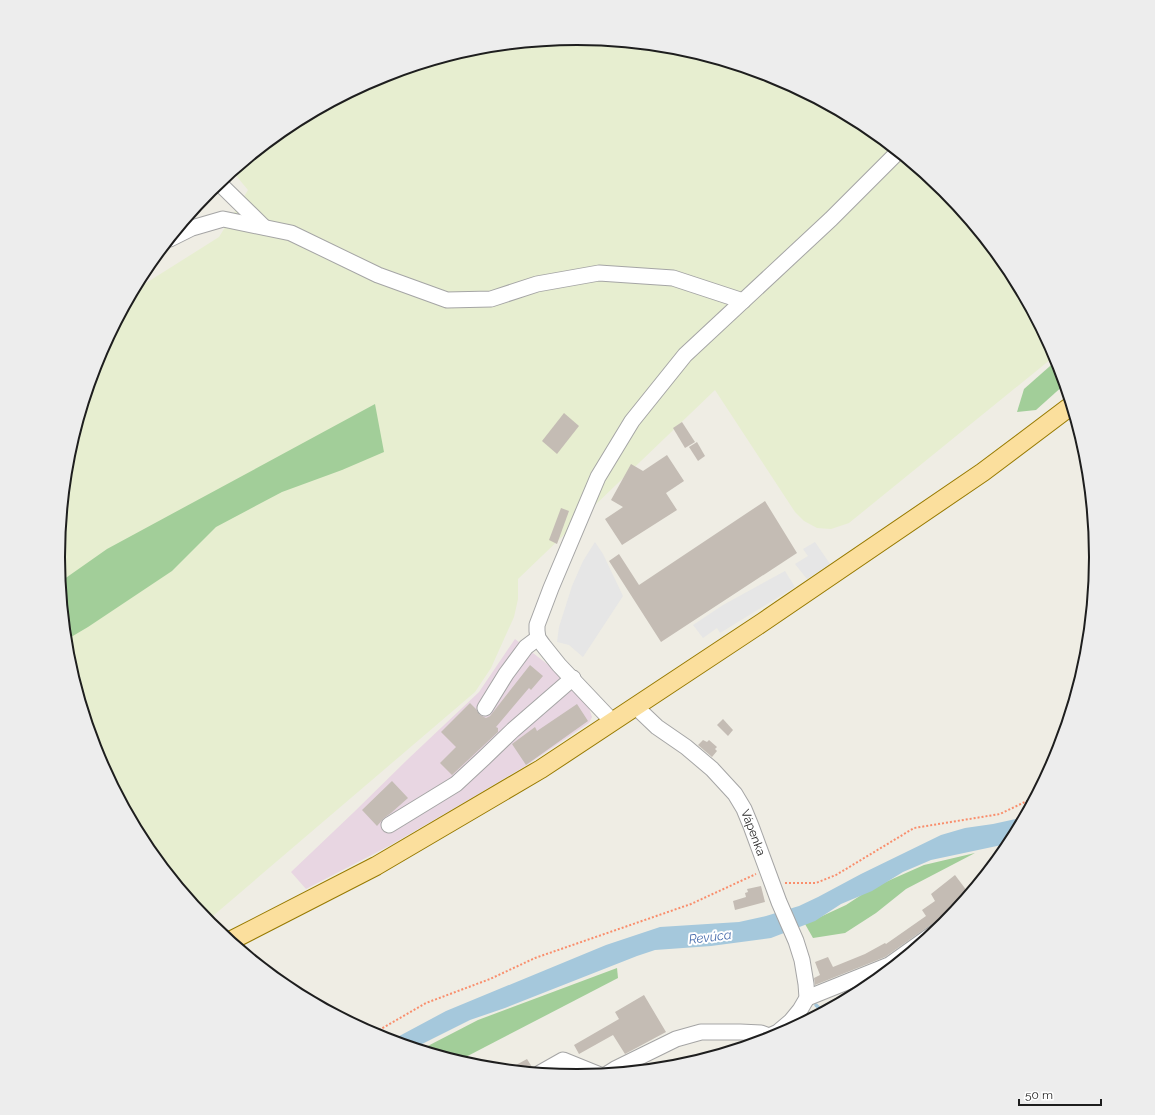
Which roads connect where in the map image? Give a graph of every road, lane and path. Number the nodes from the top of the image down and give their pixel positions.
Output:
1 (895, 155) edge
2 (223, 187) edge
3 (264, 227) junction
4 (181, 233) edge
5 (743, 301) junction
6 (1068, 408) edge
7 (538, 638) junction
8 (573, 678) junction
9 (636, 707) junction
10 (485, 708) dead end
11 (613, 722) junction
12 (1028, 800) edge
13 (389, 825) dead end
14 (770, 876) junction
15 (235, 938) edge
16 (886, 966) edge
17 (807, 998) junction
18 (786, 1026) edge
19 (379, 1030) edge
20 (763, 1035) edge
21 (547, 1069) edge
22 (616, 1069) edge
23 (587, 1070) edge

1 - 5 street
2 - 3 street
3 - 4 street
3 - 5 street
5 - 7 street
6 - 9 main road
7 - 8 street
7 - 10 street
8 - 11 street
8 - 13 street
9 - 11 main road
9 - 14 street, Vápenka
11 - 15 main road
12 - 14 path
14 - 17 street, Vápenka
14 - 19 path
16 - 17 street
17 - 18 street
20 - 22 street
21 - 23 street

